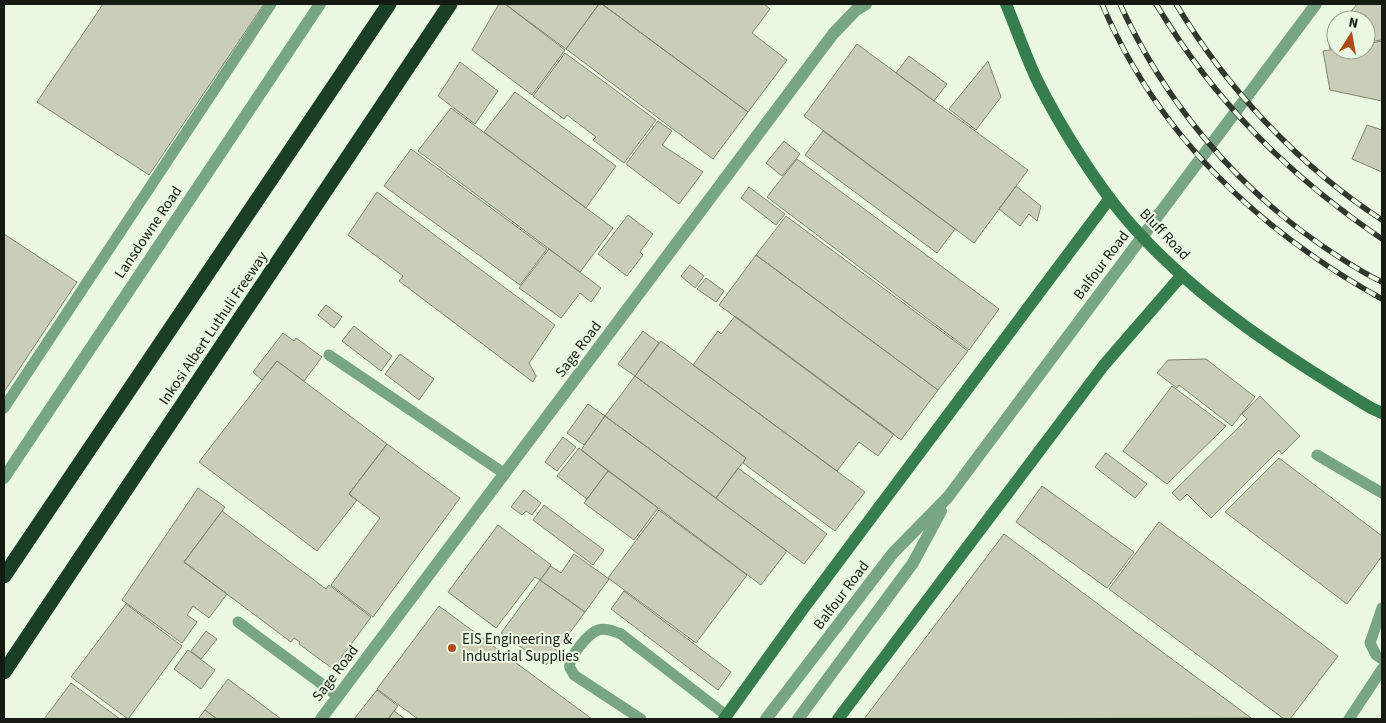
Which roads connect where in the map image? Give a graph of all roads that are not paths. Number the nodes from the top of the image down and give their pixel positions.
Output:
1 (271, 4) edge
2 (320, 4) edge
3 (389, 4) edge
4 (450, 4) edge
5 (866, 4) edge
6 (1006, 4) edge
7 (1316, 4) edge
8 (1110, 198) junction
9 (1182, 275) junction
10 (329, 354) dead end
11 (4, 408) edge
12 (1382, 413) edge
13 (1317, 455) dead end
14 (505, 474) junction
15 (4, 478) edge
16 (1382, 493) edge
17 (948, 497) junction
18 (4, 576) edge
19 (1382, 608) edge
20 (238, 622) dead end
21 (1382, 659) edge
22 (1382, 669) edge
23 (4, 672) edge
24 (338, 696) junction
25 (725, 718) edge
26 (321, 719) edge
27 (641, 719) edge
28 (766, 719) edge
29 (798, 719) edge
30 (838, 719) edge
31 (1349, 719) edge

1 - 11 lane
2 - 15 street, Lansdowne Road
3 - 18 highway
4 - 23 highway, Inkosi Albert Luthuli Freeway
5 - 14 street, Sage Road
6 - 8 main road, Bluff Road
7 - 17 street, Balfour Road
8 - 9 main road, Bluff Road
8 - 25 main road
9 - 12 main road, Bluff Road
9 - 30 main road
10 - 14 lane
13 - 16 lane
14 - 24 street, Sage Road
17 - 28 street, Balfour Road
17 - 29 street, Balfour Road
19 - 21 lane
20 - 24 lane
22 - 31 lane
24 - 26 street, Sage Road
25 - 27 lane

